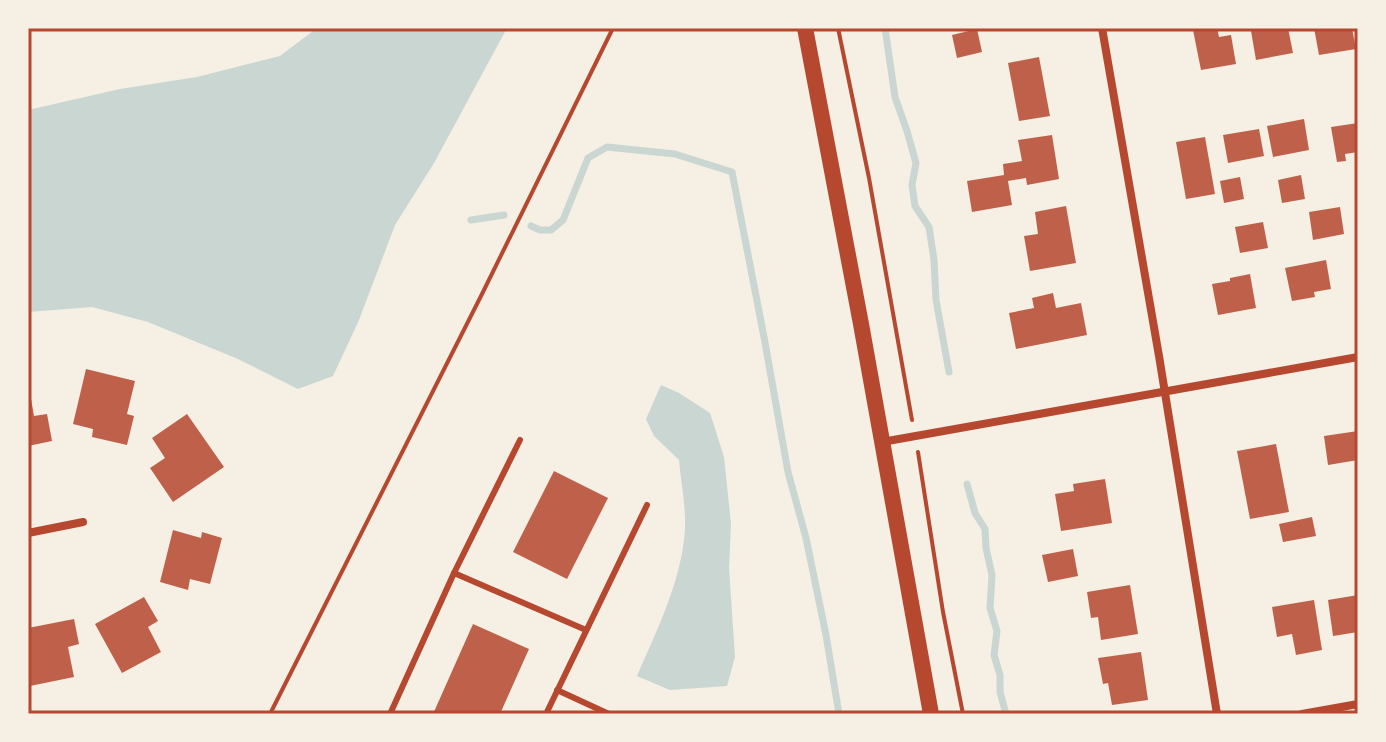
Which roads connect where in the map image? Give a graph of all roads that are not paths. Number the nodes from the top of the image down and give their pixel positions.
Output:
1 (805, 28) edge
2 (1102, 28) edge
3 (1358, 357) edge
4 (1164, 391) junction
5 (520, 440) dead end
6 (882, 442) junction
7 (647, 505) dead end
8 (83, 522) dead end
9 (28, 533) edge
10 (454, 573) junction
11 (586, 630) junction
12 (557, 690) junction
13 (1358, 704) edge
14 (390, 714) edge
15 (546, 714) edge
16 (609, 714) edge
17 (931, 714) edge
18 (1217, 714) edge
19 (1302, 714) edge

1 - 6 main road
2 - 4 street
3 - 4 street
4 - 6 street
4 - 18 street
5 - 10 lane
6 - 17 main road
7 - 11 lane
8 - 9 street
10 - 11 lane
10 - 14 lane
11 - 12 lane
12 - 15 lane
12 - 16 lane
13 - 19 street

